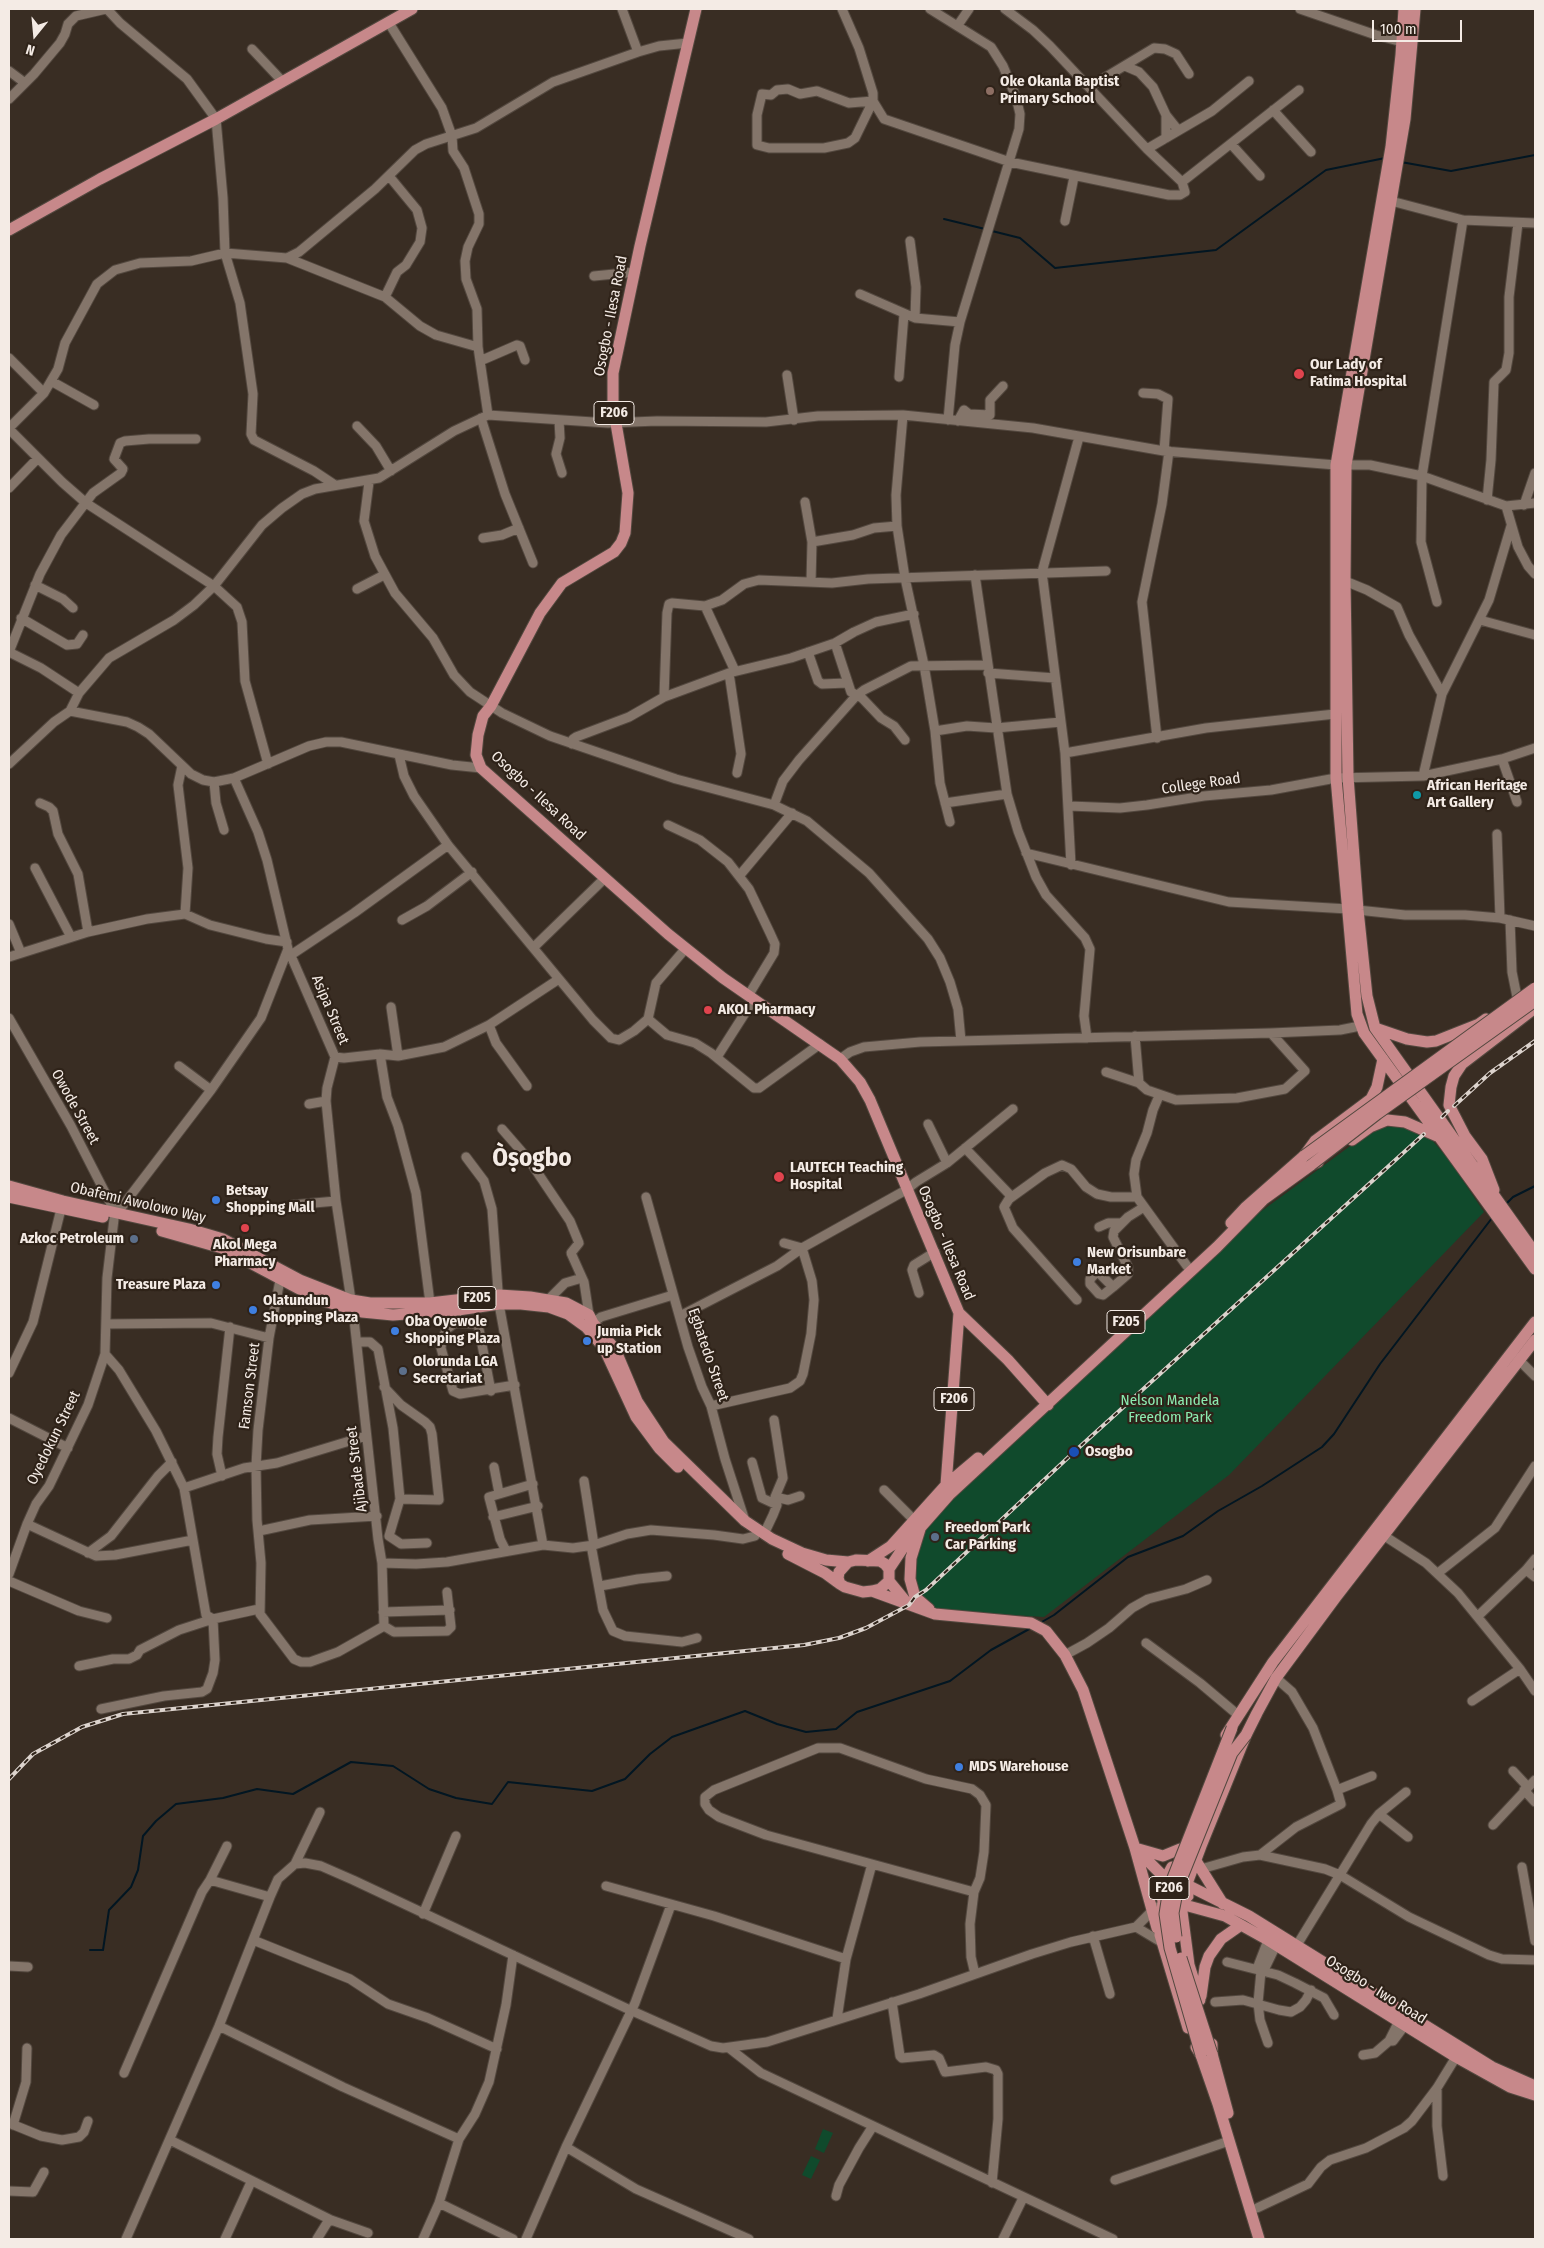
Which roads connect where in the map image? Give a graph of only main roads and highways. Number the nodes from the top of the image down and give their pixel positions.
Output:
1 (412, 9) edge
2 (696, 9) edge
3 (1404, 9) edge
4 (1415, 9) edge
5 (1396, 147) junction
6 (1392, 167) junction
7 (9, 230) edge
8 (1341, 465) junction
9 (1342, 777) junction
10 (1353, 909) junction
11 (1535, 984) edge
12 (1535, 988) edge
13 (1535, 1001) edge
14 (1535, 1008) edge
15 (1375, 1028) junction
16 (1383, 1059) junction
17 (1437, 1136) junction
18 (1307, 1160) junction
19 (9, 1186) edge
20 (9, 1197) edge
21 (1498, 1207) junction
22 (115, 1214) junction
23 (1535, 1253) edge
24 (1535, 1269) edge
25 (352, 1300) junction
26 (499, 1300) junction
27 (433, 1307) junction
28 (960, 1313) junction
29 (1535, 1322) edge
30 (1535, 1340) edge
31 (1516, 1357) junction
32 (1045, 1402) junction
33 (946, 1486) junction
34 (918, 1522) junction
35 (759, 1535) junction
36 (1369, 1544) junction
37 (868, 1560) junction
38 (848, 1562) junction
39 (889, 1575) junction
40 (840, 1584) junction
41 (872, 1591) junction
42 (1332, 1594) junction
43 (908, 1605) junction
44 (934, 1614) junction
45 (1232, 1728) junction
46 (1246, 1735) junction
47 (1135, 1848) junction
48 (1178, 1854) junction
49 (1197, 1866) junction
50 (1167, 1880) junction
51 (1186, 1886) junction
52 (1148, 1896) junction
53 (1163, 1901) junction
54 (1181, 1904) junction
55 (1223, 1904) junction
56 (1242, 1925) junction
57 (1161, 1938) junction
58 (1275, 1938) junction
59 (1200, 2000) junction
60 (1206, 2054) junction
61 (1535, 2086) edge
62 (1535, 2095) edge
63 (1259, 2239) edge
64 (1266, 2239) edge

1 - 7 main road
2 - 28 main road, Osogbo - Ilesa Road / F206
3 - 5 main road
4 - 5 main road
5 - 6 main road
6 - 8 main road
6 - 8 main road
8 - 9 main road
8 - 9 main road
9 - 10 main road
10 - 15 main road
10 - 16 main road
11 - 15 main road
12 - 18 main road, F205, bridge
13 - 18 main road, F205, bridge
14 - 21 main road
15 - 21 main road
16 - 17 main road
16 - 18 main road
17 - 18 main road
17 - 21 main road
18 - 32 main road
18 - 32 main road, F205
19 - 22 main road, Obafemi Awolowo Way / F205
20 - 22 main road, Obafemi Awolowo Way / F205
21 - 23 main road
21 - 24 main road
22 - 25 main road, Obafemi Awolowo Way / F205
22 - 25 main road, Obafemi Awolowo Way / F205
25 - 27 main road, Obafemi Awolowo Way / F205
26 - 27 main road, Obafemi Awolowo Way / F205
26 - 27 main road, Obafemi Awolowo Way / F205
26 - 35 main road, Obafemi Awolowo Way / F205
26 - 35 main road, Obafemi Awolowo Way / F205
28 - 32 main road, F206
28 - 33 main road, Osogbo - Ilesa Road / F206
29 - 31 main road
30 - 31 main road
31 - 36 main road
32 - 33 main road, F205
32 - 34 main road, F205
33 - 34 main road, F205
34 - 37 main road, F205
34 - 39 main road, F205
34 - 44 main road
35 - 38 main road, Obafemi Awolowo Way / F205
35 - 40 main road, F205
36 - 42 main road
36 - 42 main road
37 - 38 main road, F205
37 - 39 main road, F205
38 - 40 main road
39 - 41 main road, F205
39 - 43 main road
40 - 41 main road, F205
41 - 43 main road, F206
42 - 45 main road
42 - 46 main road
43 - 44 main road, F206
44 - 47 main road, F206
45 - 48 main road
45 - 60 main road, F206, bridge
46 - 49 main road
46 - 60 main road, F206, bridge
47 - 48 main road
47 - 50 main road
47 - 52 main road, F206
48 - 49 main road
48 - 50 main road
49 - 51 main road
49 - 55 main road
50 - 51 main road
50 - 53 main road
51 - 54 main road
51 - 55 main road, Osogbo - Iwo Road
52 - 53 main road
52 - 57 main road, F206
53 - 54 main road
53 - 57 main road
54 - 56 main road, Osogbo - Iwo Road
54 - 59 main road
55 - 58 main road, Osogbo - Iwo Road
56 - 58 main road, Osogbo - Iwo Road
56 - 59 main road
57 - 60 main road
58 - 61 main road, Osogbo - Iwo Road
58 - 62 main road, Osogbo - Iwo Road
59 - 60 main road
60 - 63 main road, F206
60 - 64 main road, F206

